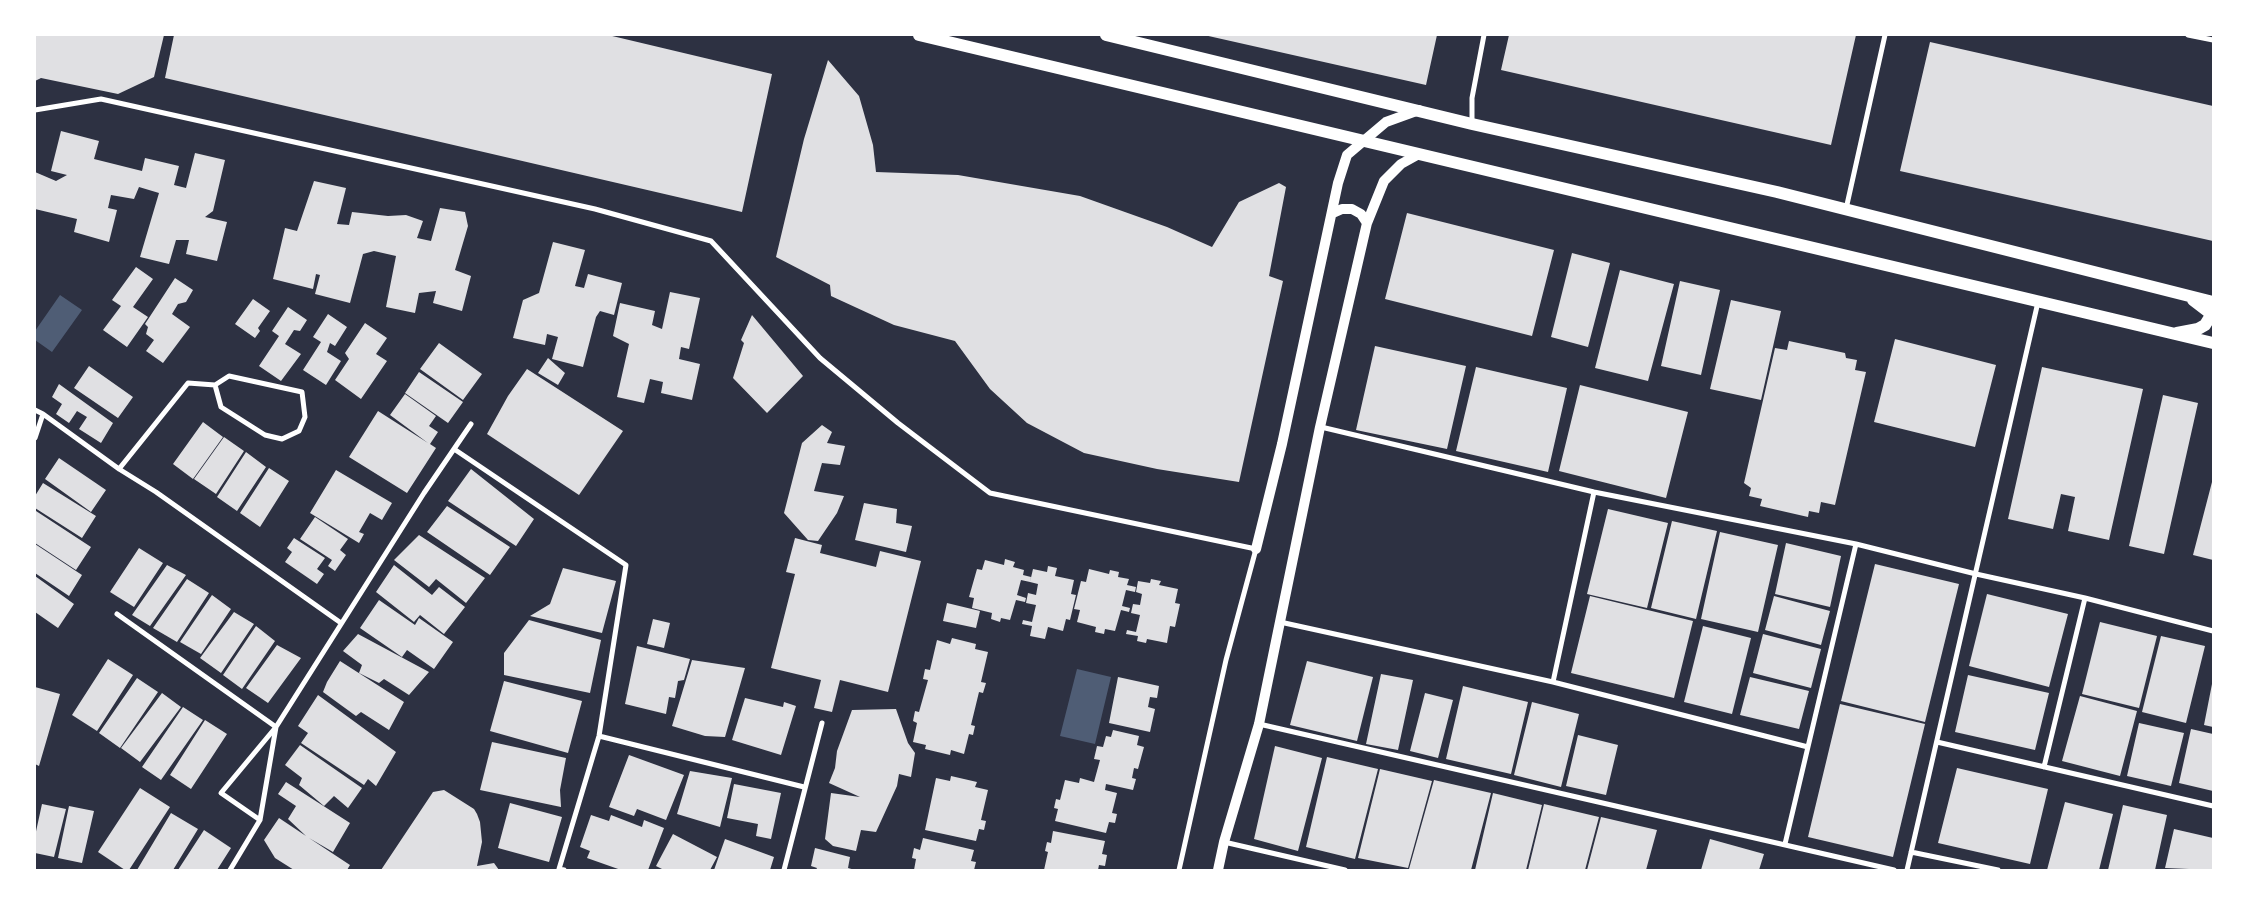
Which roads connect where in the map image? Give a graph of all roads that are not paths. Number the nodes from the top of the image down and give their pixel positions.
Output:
1 (919, 35) edge
2 (1106, 35) edge
3 (1484, 35) edge
4 (1885, 35) edge
5 (2188, 35) edge
6 (2213, 40) edge
7 (35, 110) edge
8 (1420, 110) junction
9 (1472, 124) junction
10 (1362, 140) junction
11 (1419, 154) junction
12 (1846, 209) junction
13 (1333, 213) junction
14 (1366, 223) junction
15 (2213, 295) edge
16 (2184, 296) junction
17 (2038, 302) junction
18 (2213, 302) edge
19 (2172, 334) junction
20 (2213, 343) edge
21 (215, 385) junction
22 (35, 410) edge
23 (43, 414) junction
24 (471, 424) dead end
25 (1320, 427) junction
26 (35, 438) edge
27 (454, 449) junction
28 (119, 469) junction
29 (1594, 492) junction
30 (1856, 544) junction
31 (1256, 550) junction
32 (1976, 574) junction
33 (2085, 598) junction
34 (117, 614) dead end
35 (1279, 622) junction
36 (341, 623) junction
37 (2213, 630) edge
38 (1553, 682) junction
39 (822, 723) dead end
40 (1259, 724) junction
41 (276, 727) junction
42 (599, 736) junction
43 (1937, 742) junction
44 (1808, 747) junction
45 (2044, 766) junction
46 (804, 788) junction
47 (2213, 806) edge
48 (260, 820) junction
49 (1224, 842) junction
50 (1785, 844) junction
51 (1912, 852) junction
52 (230, 870) edge
53 (564, 870) edge
54 (784, 870) edge
55 (1179, 870) edge
56 (1218, 870) edge
57 (1345, 870) edge
58 (1894, 870) edge
59 (1907, 870) edge
60 (1998, 870) edge

1 - 10 main road
2 - 8 main road
3 - 9 street
4 - 12 street
5 - 6 street
7 - 31 street
8 - 9 main road
8 - 10 main road
9 - 12 main road
10 - 11 main road
10 - 13 main road
11 - 14 main road
11 - 17 main road
12 - 16 main road
13 - 14 main road
13 - 31 main road
14 - 25 main road
15 - 16 street
16 - 18 main road
16 - 19 main road
17 - 19 main road
17 - 32 street
19 - 20 main road
21 - 21 street
21 - 28 street
22 - 23 street
23 - 26 street
23 - 28 street
24 - 27 street
25 - 29 street
25 - 35 main road
27 - 36 street
27 - 42 street
28 - 36 street
29 - 30 street
29 - 38 street
30 - 32 street
30 - 44 street
31 - 55 street
32 - 33 street
32 - 43 street
33 - 37 street
33 - 45 street
34 - 41 street
35 - 38 street
35 - 40 main road
36 - 41 street
38 - 44 street
39 - 46 street
40 - 49 main road
40 - 50 street
41 - 48 street
41 - 48 street
42 - 46 street
42 - 53 street
43 - 45 street
43 - 51 street
44 - 50 street
45 - 47 street
46 - 54 street
48 - 52 street
49 - 56 main road
49 - 57 street
50 - 58 street
51 - 59 street
51 - 60 street

